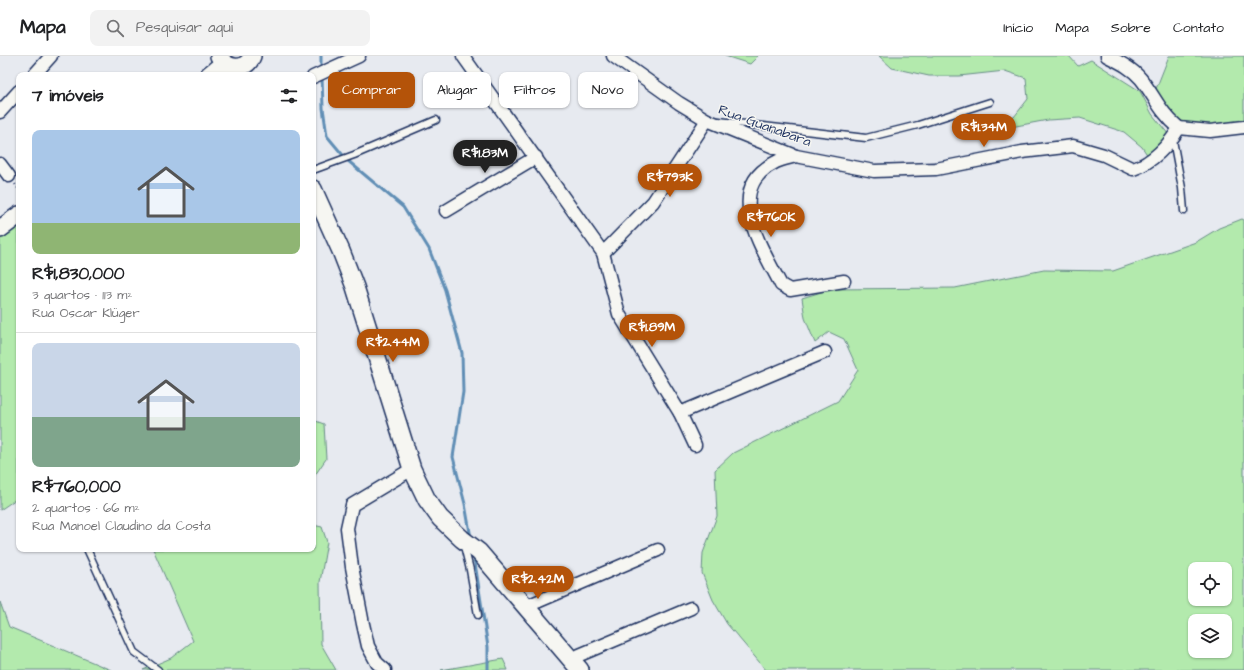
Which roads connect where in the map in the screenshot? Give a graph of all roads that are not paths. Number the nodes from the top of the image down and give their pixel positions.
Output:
1 (51, 56) edge
2 (359, 56) edge
3 (463, 56) edge
4 (613, 56) edge
5 (1107, 56) edge
6 (222, 60) edge
7 (250, 65) edge
8 (37, 72) edge
9 (212, 72) edge
10 (316, 76) edge
11 (16, 94) edge
12 (990, 102) dead end
13 (0, 112) edge
14 (436, 120) dead end
15 (707, 120) junction
16 (1244, 127) edge
17 (1179, 128) junction
18 (1173, 140) junction
19 (796, 156) junction
20 (536, 157) junction
21 (0, 164) edge
22 (316, 169) edge
23 (9, 176) dead end
24 (316, 196) edge
25 (446, 211) dead end
26 (1184, 212) dead end
27 (16, 217) edge
28 (0, 229) edge
29 (603, 253) junction
30 (844, 281) dead end
31 (825, 352) dead end
32 (680, 412) junction
33 (695, 444) dead end
34 (412, 469) junction
35 (469, 544) junction
36 (658, 550) dead end
37 (88, 552) edge
38 (525, 607) junction
39 (691, 608) dead end
40 (478, 616) dead end
41 (575, 664) edge
42 (158, 670) edge
43 (385, 670) edge

1 - 8 street
2 - 10 street
3 - 20 street
4 - 15 street, Rua Guanabara
5 - 17 street
6 - 7 street
6 - 9 street
11 - 13 street
12 - 15 lane
14 - 22 lane
15 - 19 street, Rua Guanabara
15 - 29 street
16 - 17 street
17 - 18 street, Rua Guanabara
18 - 19 street, Rua Guanabara
18 - 26 lane
19 - 30 street
20 - 25 street
20 - 29 street
21 - 23 street
24 - 34 street
27 - 28 street
29 - 32 street
31 - 32 street
32 - 33 street
34 - 35 street
34 - 43 street
35 - 38 street
35 - 40 lane
36 - 38 street
37 - 42 lane
38 - 41 street
39 - 41 street

